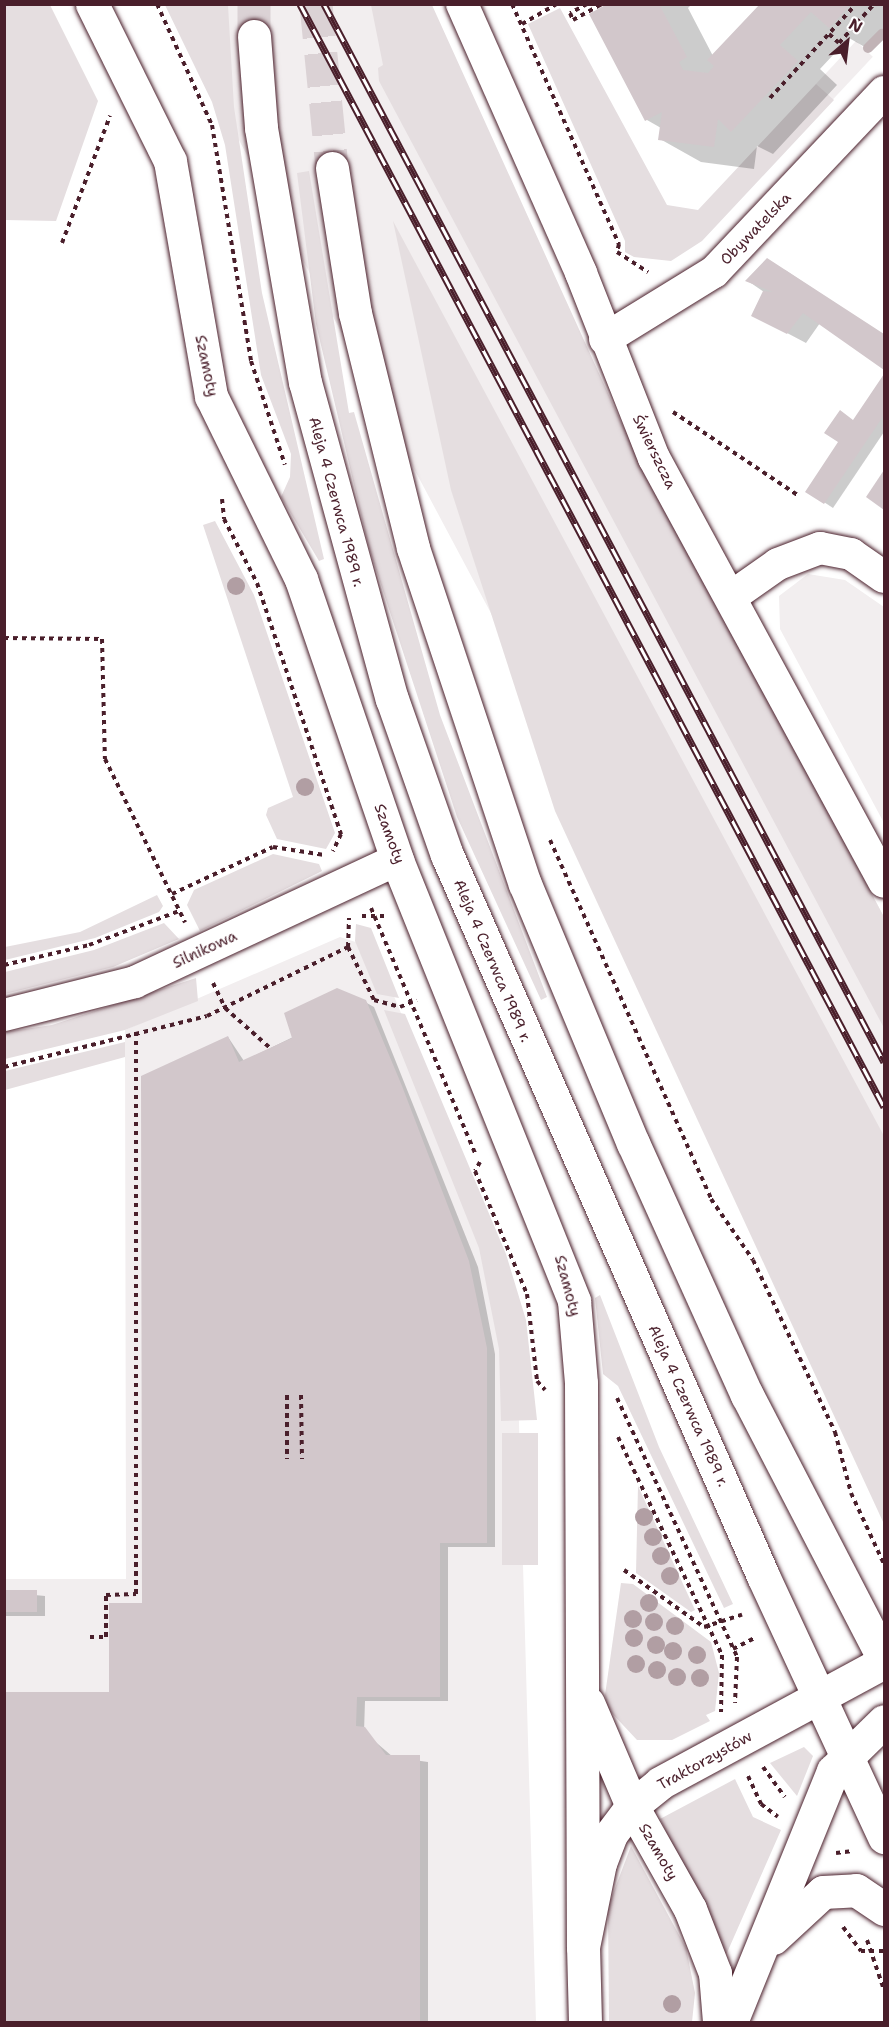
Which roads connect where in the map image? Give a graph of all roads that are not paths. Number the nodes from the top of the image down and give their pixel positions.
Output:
1 (92, 4) edge
2 (462, 4) edge
3 (254, 36) tunnel mouth
4 (885, 92) edge
5 (332, 168) tunnel mouth
6 (605, 339) junction
7 (885, 577) edge
8 (731, 597) junction
9 (397, 860) junction
10 (885, 882) edge
11 (4, 1016) edge
12 (885, 1661) edge
13 (582, 1685) junction
14 (823, 1698) junction
15 (885, 1721) edge
16 (605, 1745) junction
17 (847, 1753) junction
18 (684, 1770) junction
19 (632, 1806) junction
20 (885, 1837) edge
21 (874, 1921) edge
22 (766, 1945) junction
23 (583, 1947) junction
24 (585, 2022) edge
25 (719, 2022) edge
26 (731, 2022) edge

1 - 9 street, Szamoty
2 - 6 street, Świerszcza
3 - 14 street, Aleja 4 Czerwca 1989 r.
4 - 6 street, Obywatelska
5 - 12 street
6 - 8 street, Świerszcza
7 - 8 street
8 - 10 street, Świerszcza
9 - 11 street, Silnikowa
9 - 13 street, Szamoty
12 - 14 street, Traktorzystów
13 - 16 street, Szamoty
13 - 23 street, Szamoty
14 - 17 street, Aleja 4 Czerwca 1989 r.
14 - 18 street, Traktorzystów
15 - 17 street
16 - 18 street
16 - 19 street, Szamoty
17 - 20 street, Aleja 4 Czerwca 1989 r.
17 - 22 street
18 - 19 street, Traktorzystów
19 - 23 street, Traktorzystów
19 - 25 street, Szamoty
21 - 22 street
22 - 26 street
23 - 24 street, Traktorzystów

